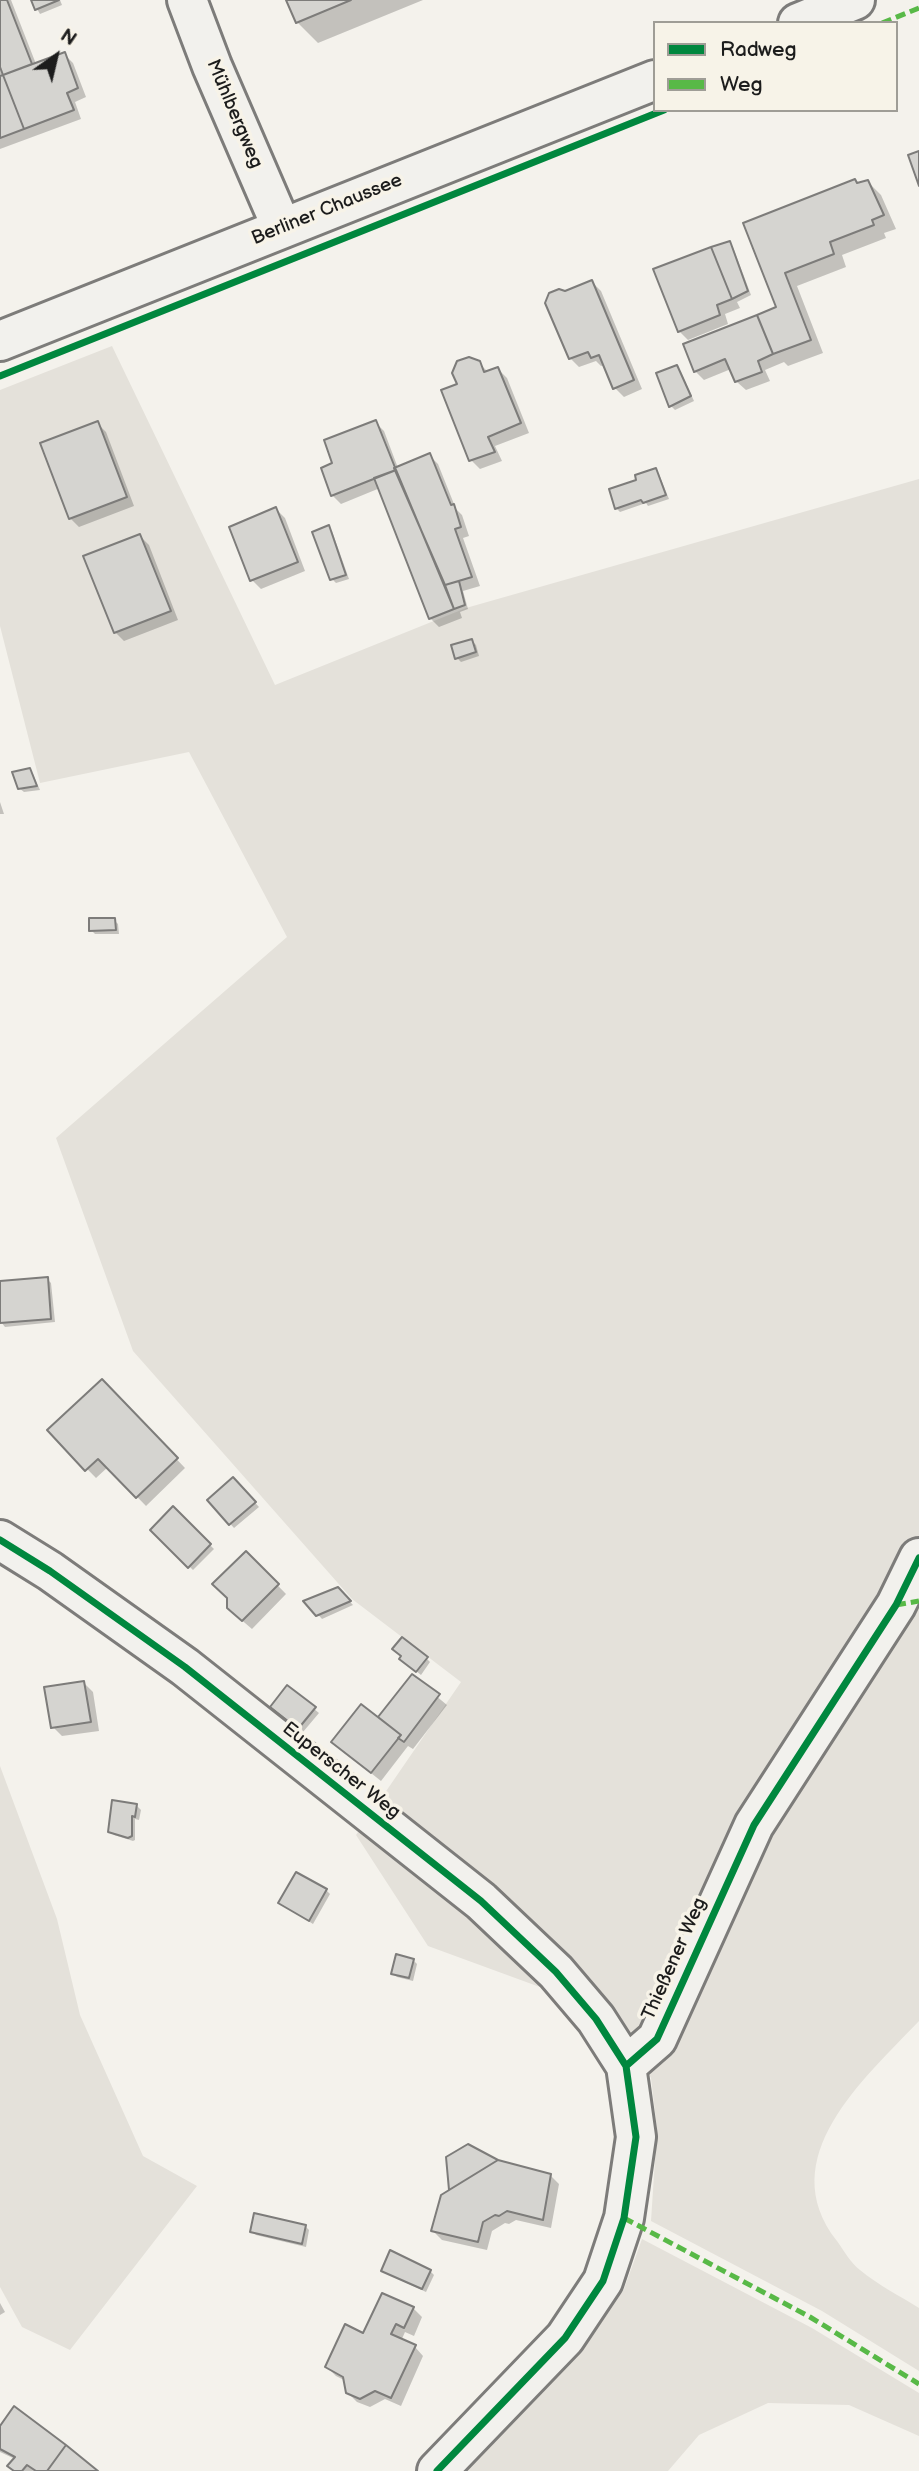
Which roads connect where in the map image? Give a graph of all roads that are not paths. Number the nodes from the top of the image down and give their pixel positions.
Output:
1 (187, 0) edge
2 (855, 0) edge
3 (803, 21) edge
4 (653, 81) edge
5 (282, 228) junction
6 (0, 341) edge
7 (0, 1540) edge
8 (919, 1558) edge
9 (626, 2066) junction
10 (437, 2471) edge

1 - 5 street, Mühlbergweg
2 - 3 street
4 - 5 street, Berliner Chaussee
5 - 6 street, Berliner Chaussee
7 - 9 street, Euperscher Weg
8 - 9 street, Thießener Weg
9 - 10 street

